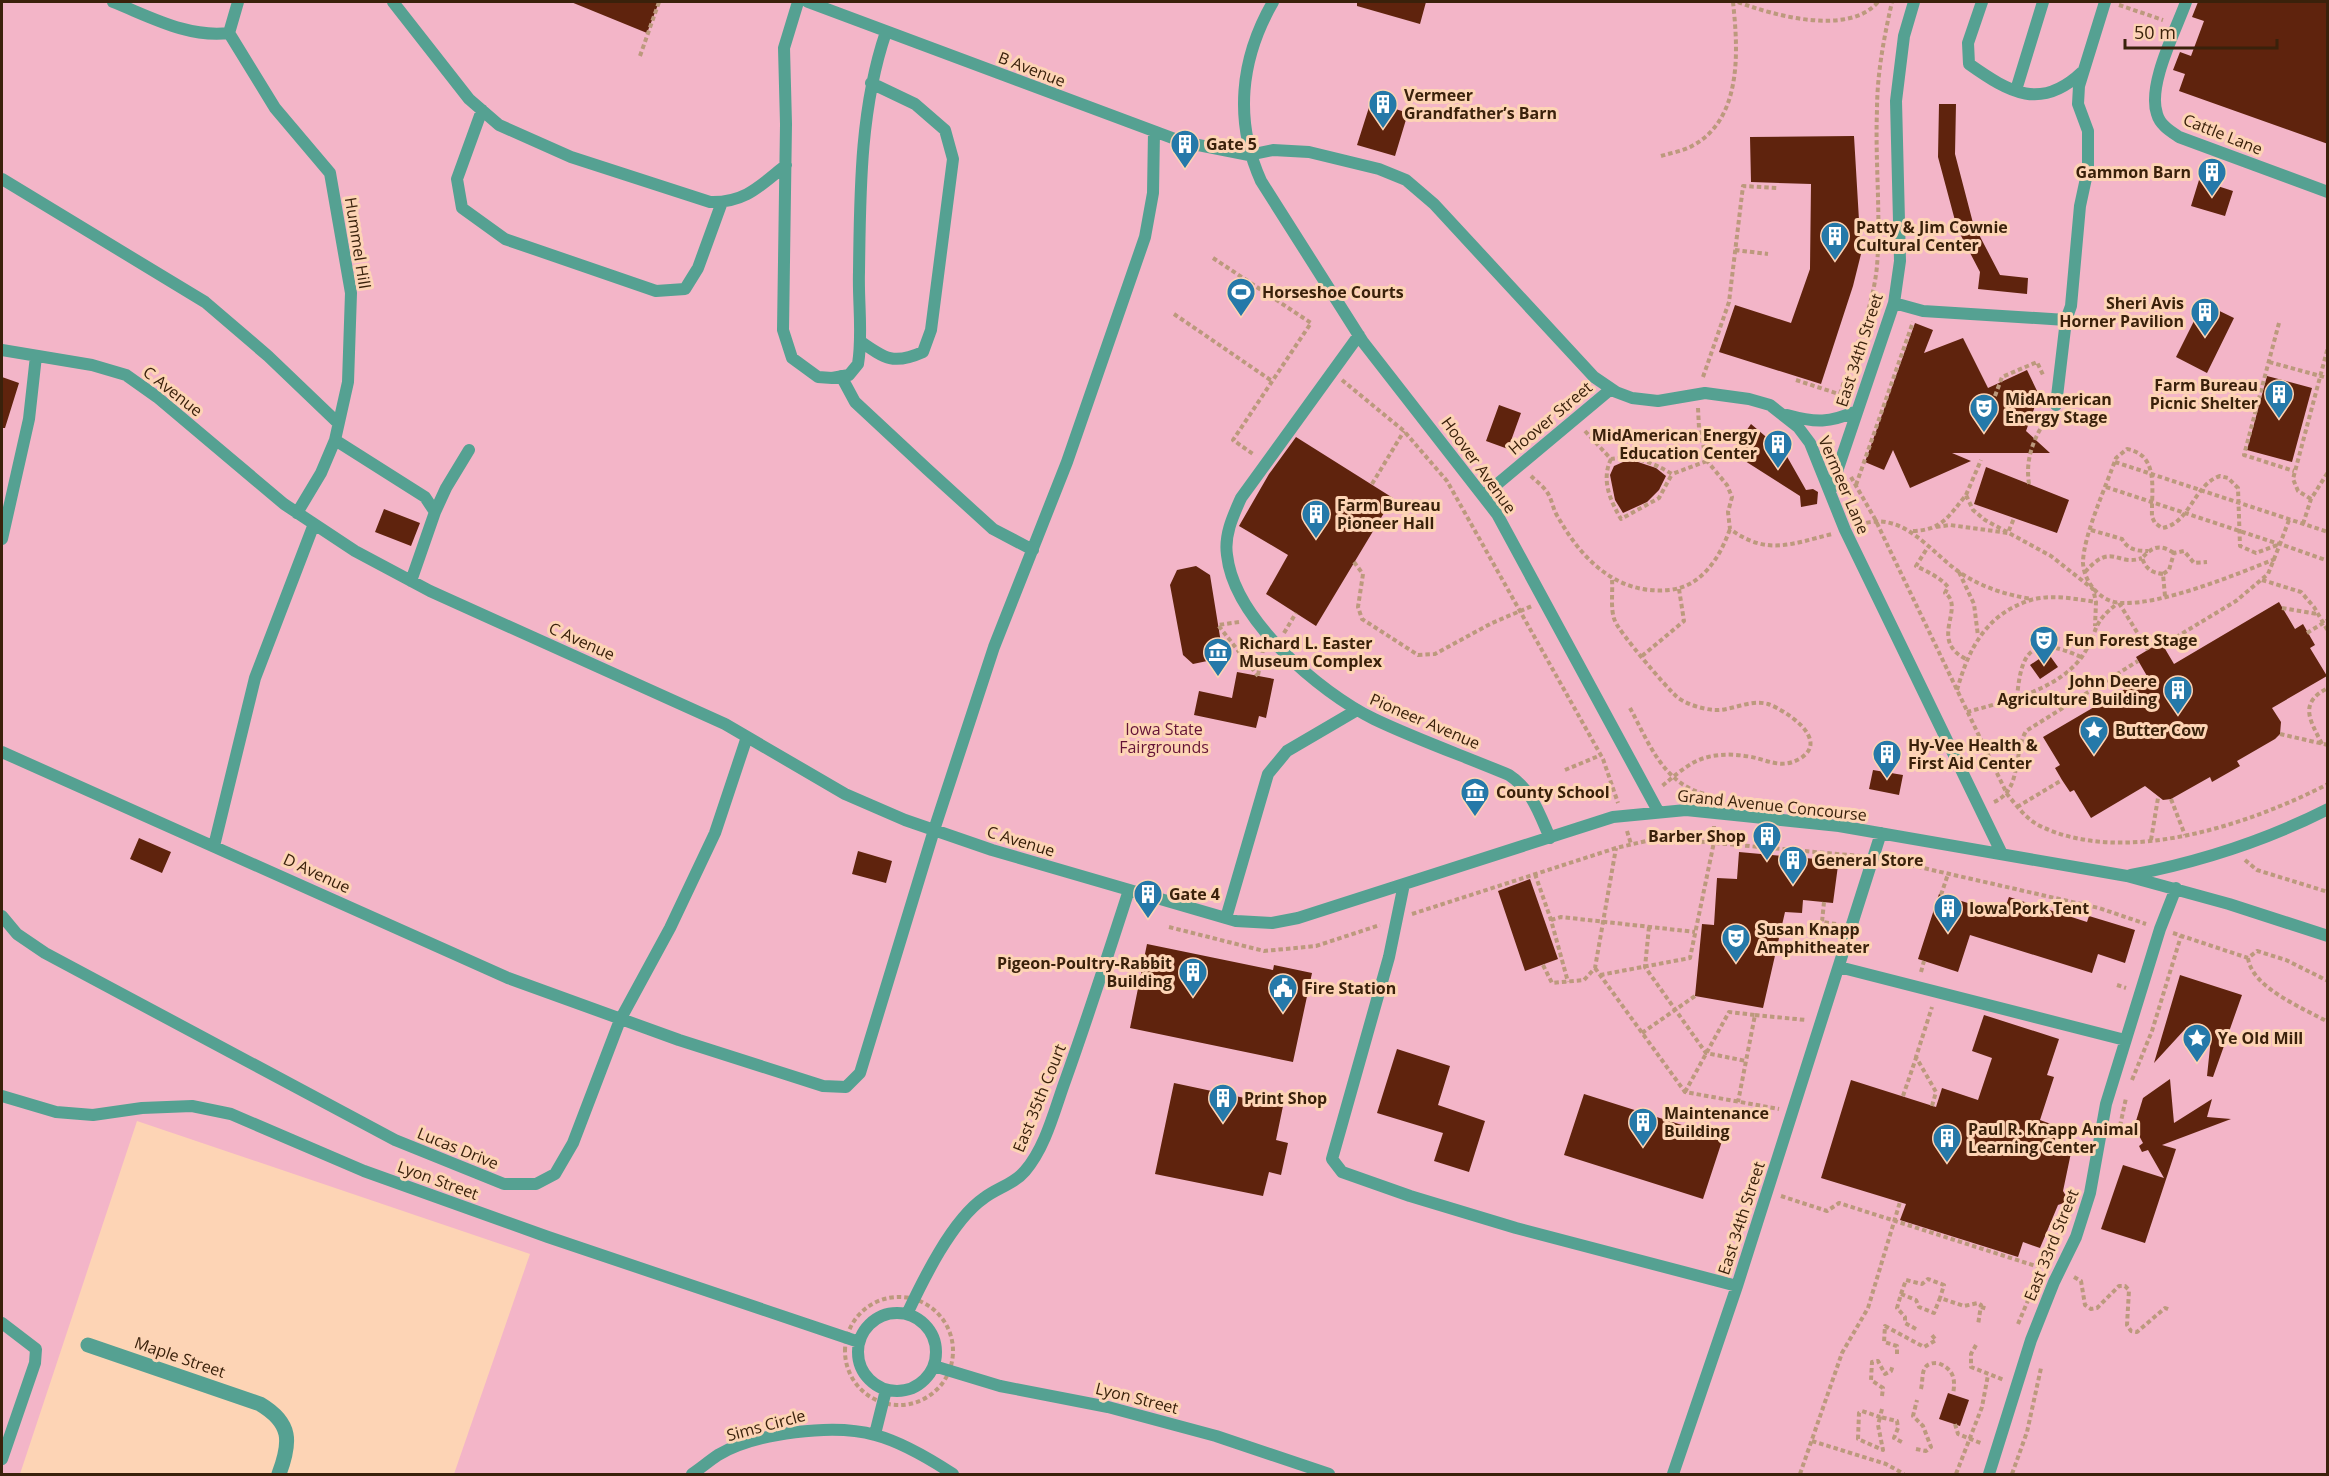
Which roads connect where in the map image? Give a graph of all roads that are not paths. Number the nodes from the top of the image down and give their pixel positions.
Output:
1 (113, 2) edge
2 (238, 2) edge
3 (393, 2) edge
4 (798, 2) edge
5 (808, 2) edge
6 (1273, 2) edge
7 (1914, 2) edge
8 (1982, 2) edge
9 (2043, 2) edge
10 (2105, 2) edge
11 (2186, 2) edge
12 (886, 32) junction
13 (229, 33) junction
14 (2083, 71) junction
15 (871, 84) junction
16 (2016, 90) junction
17 (482, 110) junction
18 (1154, 132) junction
19 (1249, 155) junction
20 (786, 165) junction
21 (2, 179) edge
22 (2328, 192) edge
23 (722, 202) junction
24 (1894, 303) junction
25 (2066, 320) junction
26 (1359, 335) junction
27 (860, 341) junction
28 (2, 350) edge
29 (36, 356) junction
30 (841, 376) junction
31 (1611, 389) junction
32 (2056, 405) road end
33 (1859, 406) junction
34 (1780, 413) junction
35 (338, 423) junction
36 (334, 440) junction
37 (469, 450) dead end
38 (1830, 492) junction
39 (1483, 496) junction
40 (435, 512) junction
41 (297, 513) junction
42 (314, 524) junction
43 (2, 539) edge
44 (1033, 550) junction
45 (411, 581) junction
46 (1357, 710) junction
47 (747, 737) junction
48 (2, 752) edge
49 (2328, 809) edge
50 (1658, 811) junction
51 (934, 830) junction
52 (1881, 834) junction
53 (1550, 838) junction
54 (214, 846) junction
55 (2002, 854) junction
56 (2127, 876) junction
57 (1404, 884) junction
58 (2176, 888) junction
59 (1129, 890) junction
60 (1149, 896) joint
61 (2, 916) edge
62 (1226, 918) junction
63 (2328, 936) edge
64 (1839, 967) junction
65 (620, 1020) junction
66 (2125, 1040) junction
67 (2, 1096) edge
68 (1737, 1286) junction
69 (907, 1314) junction
70 (2, 1323) edge
71 (859, 1342) junction
72 (88, 1345) dead end
73 (934, 1366) junction
74 (885, 1396) junction
75 (875, 1434) junction
76 (2, 1459) edge
77 (279, 1474) edge
78 (692, 1474) edge
79 (952, 1474) edge
80 (1329, 1474) edge
81 (1673, 1474) edge
82 (1989, 1474) edge

1 - 13 lane
2 - 13 lane
3 - 17 lane
4 - 20 lane
5 - 12 lane, B Avenue
6 - 19 lane, Hoover Avenue
7 - 24 lane, East 34th Street
8 - 16 lane
9 - 16 lane
10 - 14 lane
11 - 22 lane, Cattle Lane
12 - 15 lane
12 - 18 lane, B Avenue
13 - 35 lane, Hummel Hill
14 - 16 lane
14 - 25 lane
15 - 27 lane
15 - 27 lane
17 - 23 lane
17 - 23 lane
18 - 19 lane, B Avenue
18 - 44 lane, D Avenue
19 - 26 lane, Hoover Avenue
19 - 31 lane, Vermeer Lane
20 - 23 lane
20 - 30 lane
21 - 35 lane
24 - 25 lane
24 - 33 lane, East 34th Street
25 - 32 lane
26 - 39 lane, Hoover Avenue
26 - 46 lane, Pioneer Avenue
27 - 30 lane
28 - 29 lane
29 - 41 lane, C Avenue
29 - 43 lane
30 - 44 lane
31 - 34 lane, Vermeer Lane
31 - 39 lane, Hoover Street
33 - 34 lane
33 - 38 lane, East 34th Street
34 - 38 lane, Vermeer Lane
35 - 36 lane, Hummel Hill
36 - 40 lane
36 - 41 lane, Hummel Hill
37 - 40 lane
38 - 55 lane, Vermeer Lane
39 - 50 lane, Hoover Avenue
40 - 45 lane
41 - 42 lane, C Avenue
42 - 45 lane, C Avenue
42 - 54 lane
44 - 51 lane, D Avenue
45 - 47 lane, C Avenue
46 - 53 lane, Pioneer Avenue
46 - 62 lane
47 - 51 lane, C Avenue
47 - 65 lane, Lucas Drive
48 - 54 lane, D Avenue
49 - 56 lane
50 - 52 lane, Grand Avenue Concourse
50 - 53 lane, Grand Avenue Concourse
51 - 59 lane, C Avenue
51 - 65 lane, D Avenue
52 - 55 lane, Grand Avenue Concourse
52 - 64 lane, East 34th Street
53 - 57 lane, Grand Avenue Concourse
54 - 65 lane, D Avenue
55 - 56 lane, Grand Avenue Concourse
56 - 58 lane, Grand Avenue Concourse
57 - 62 lane, Grand Avenue Concourse
57 - 68 lane
58 - 63 lane, Grand Avenue Concourse
58 - 66 lane, East 33rd Street
59 - 60 lane, C Avenue
59 - 69 lane, East 35th Court
60 - 62 lane, Grand Avenue Concourse
61 - 65 lane, Lucas Drive
64 - 66 lane
64 - 68 lane, East 34th Street
66 - 82 lane, East 33rd Street
67 - 71 lane, Lyon Street
68 - 81 lane, East 34th Street
69 - 71 lane
69 - 73 lane
70 - 76 lane
71 - 74 lane
72 - 77 street, Maple Street
73 - 74 lane
73 - 80 lane, Lyon Street
74 - 75 lane
75 - 78 lane, Sims Circle
75 - 79 lane, Sims Circle

